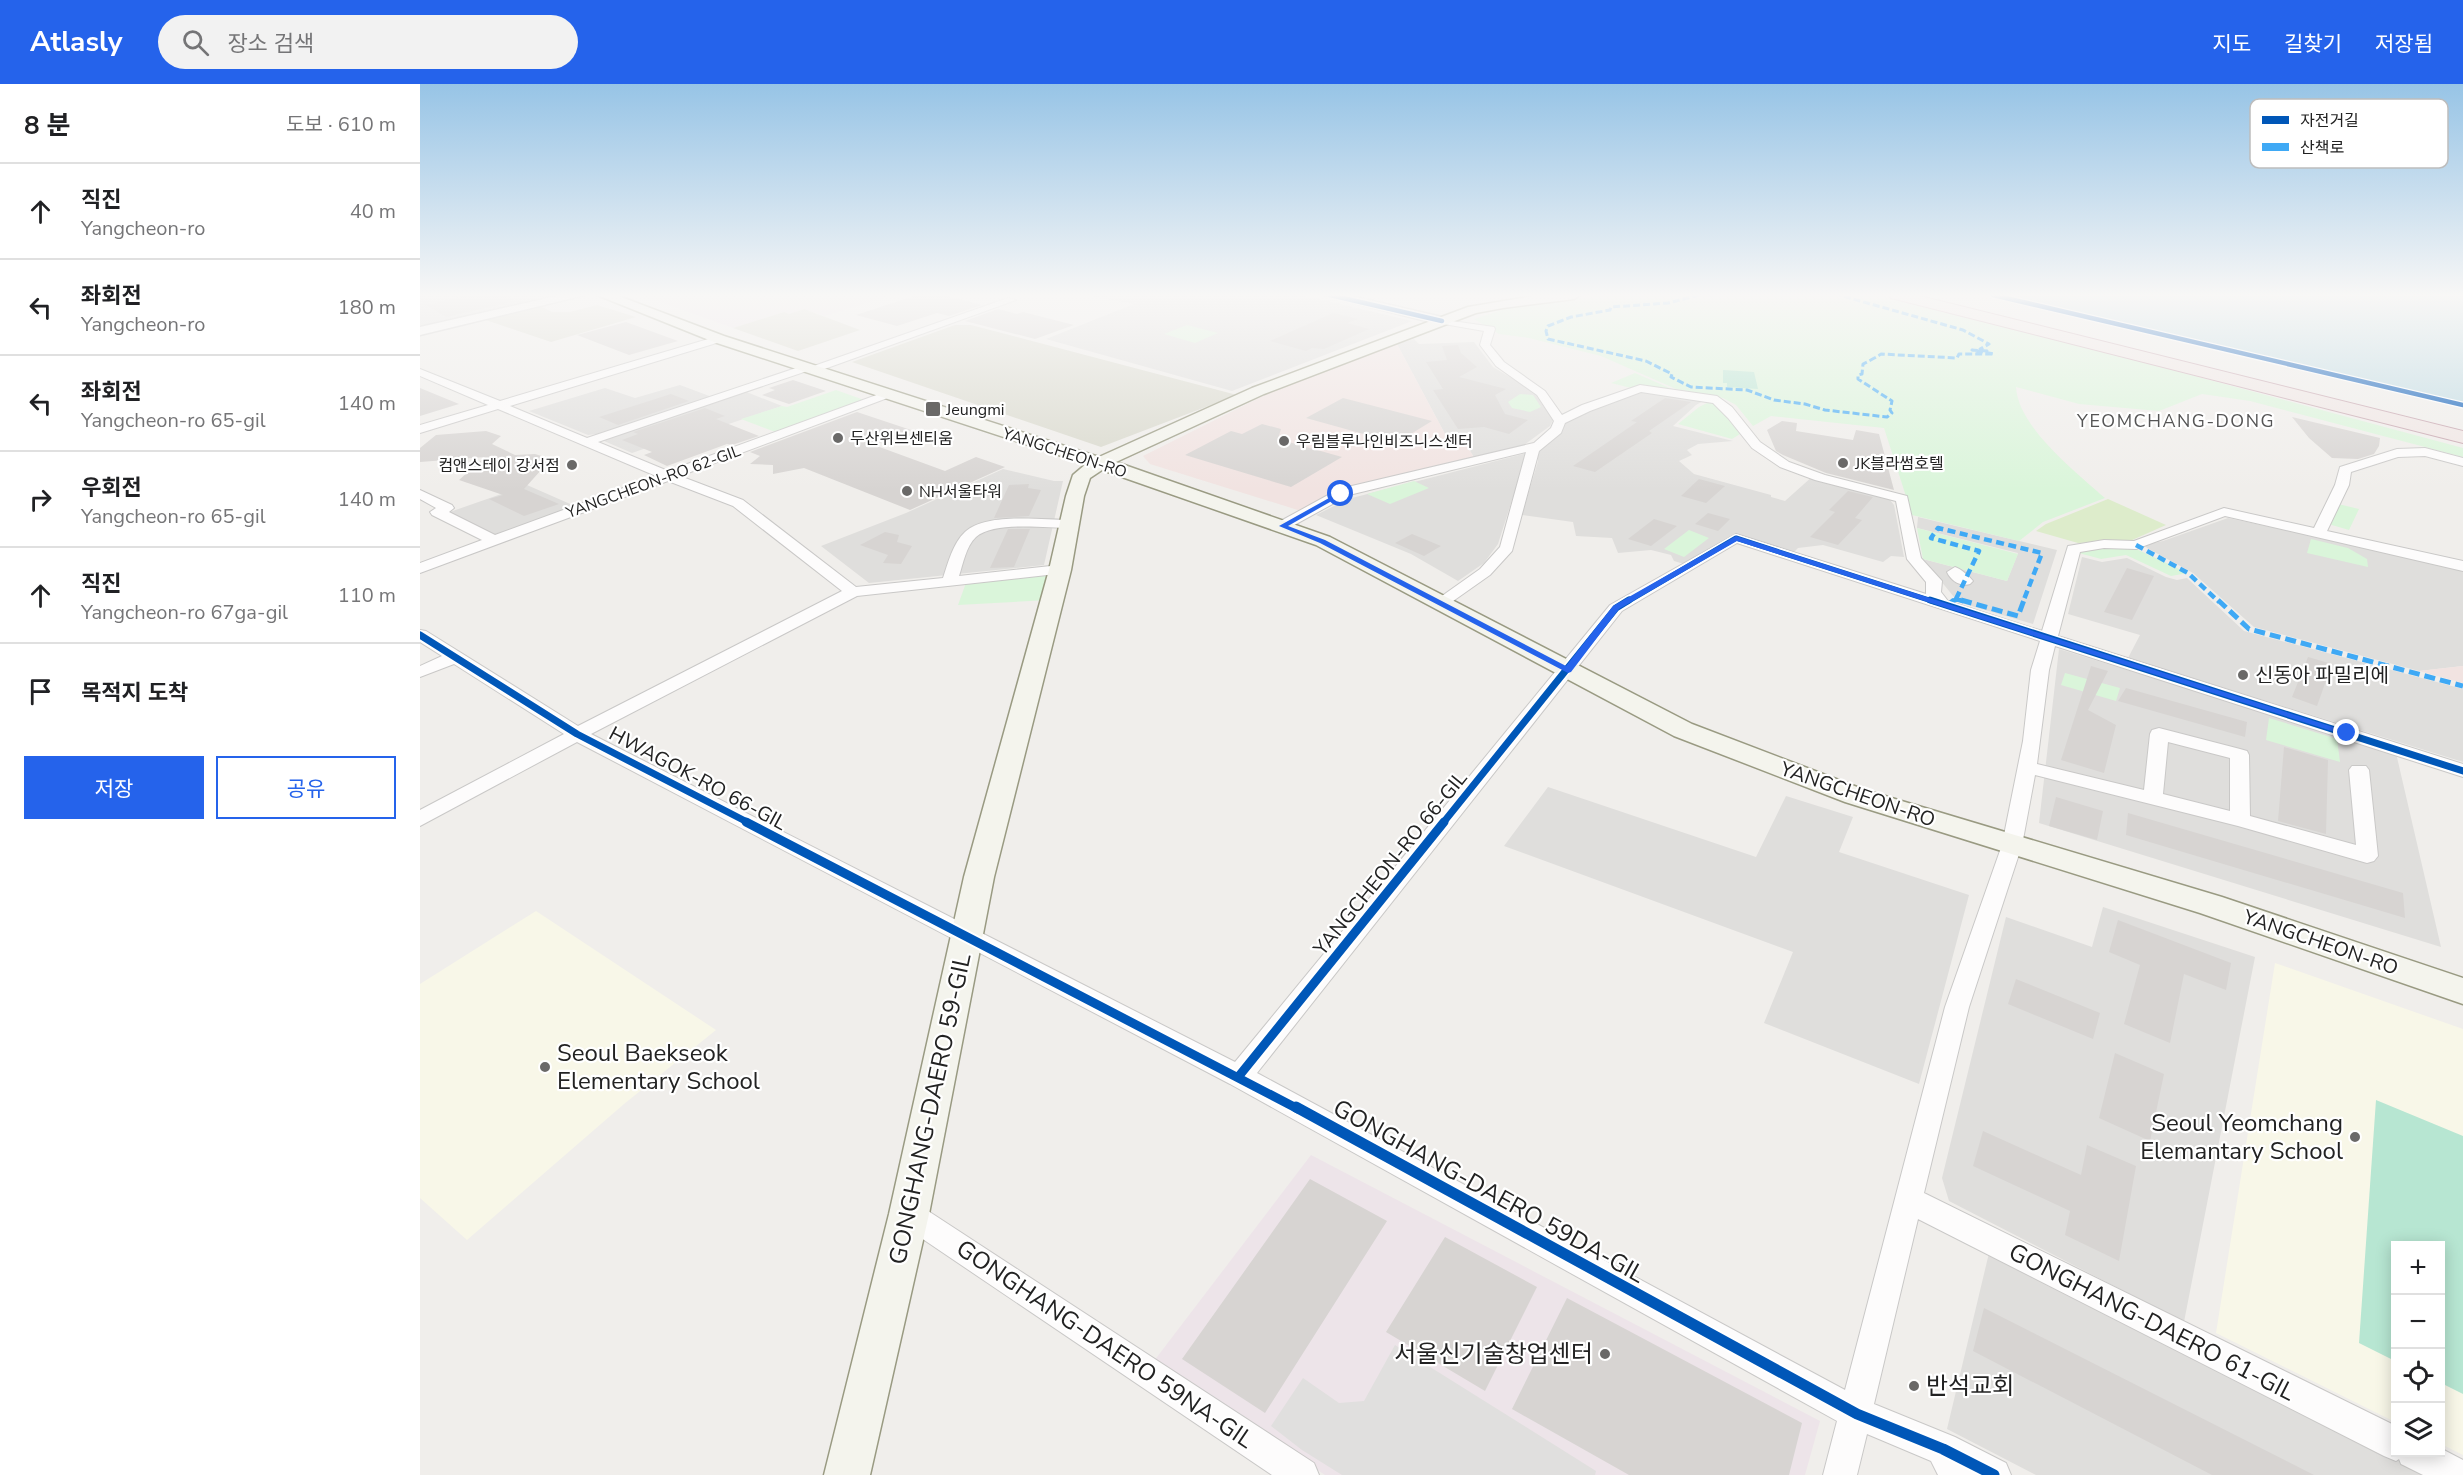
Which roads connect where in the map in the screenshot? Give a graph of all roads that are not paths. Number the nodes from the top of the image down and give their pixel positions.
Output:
1 (649, 360) edge
2 (782, 360) edge
3 (836, 360) edge
4 (1340, 360) edge
5 (1497, 360) edge
6 (2153, 360) edge
7 (2200, 360) edge
8 (809, 369) junction
9 (420, 372) edge
10 (886, 395) junction
11 (499, 405) junction
12 (1560, 421) junction
13 (2463, 426) edge
14 (420, 429) edge
15 (2463, 437) edge
16 (587, 442) junction
17 (1537, 446) junction
18 (2463, 462) edge
19 (1100, 463) junction
20 (667, 476) junction
21 (420, 494) edge
22 (1069, 524) junction
23 (1282, 526) junction
24 (2319, 533) junction
25 (495, 541) junction
26 (2463, 566) edge
27 (420, 568) edge
28 (1060, 570) junction
29 (948, 581) junction
30 (854, 592) junction
31 (1440, 603) junction
32 (1942, 603) junction
33 (420, 635) edge
34 (2049, 637) junction
35 (455, 657) junction
36 (1568, 670) junction
37 (420, 672) edge
38 (577, 734) junction
39 (2026, 766) junction
40 (2358, 770) dead end
41 (2463, 771) edge
42 (2153, 798) junction
43 (420, 819) edge
44 (2240, 820) junction
45 (2012, 845) junction
46 (967, 937) junction
47 (2463, 991) edge
48 (1239, 1076) junction
49 (1909, 1200) junction
50 (909, 1214) junction
51 (1857, 1414) junction
52 (2391, 1441) edge
53 (2423, 1457) edge
54 (1949, 1462) edge
55 (847, 1475) edge
56 (1302, 1475) edge
57 (1840, 1475) edge
58 (1994, 1475) edge
59 (2458, 1475) edge

1 - 11 street
2 - 8 main road, YANGCHEON-RO
3 - 8 street
4 - 19 main road
5 - 12 street
6 - 15 highway
7 - 13 highway
8 - 10 main road, YANGCHEON-RO
8 - 16 street
9 - 11 street
10 - 19 main road, YANGCHEON-RO
10 - 20 street, YANGCHEON-RO 62-GIL
11 - 14 street
11 - 16 street
12 - 17 street
12 - 32 street
16 - 20 street
17 - 23 street
17 - 31 street
18 - 24 street
19 - 22 main road, GONGHANG-DAERO 59-GIL
19 - 23 main road, YANGCHEON-RO
20 - 25 street, YANGCHEON-RO 62-GIL
20 - 30 street
21 - 25 street
22 - 28 main road, GONGHANG-DAERO 59-GIL
22 - 29 street
23 - 31 main road, YANGCHEON-RO
24 - 26 street
24 - 34 street
25 - 27 street, YANGCHEON-RO 62-GIL
28 - 29 street
28 - 46 main road, GONGHANG-DAERO 59-GIL
29 - 30 street
30 - 38 street
31 - 36 main road, YANGCHEON-RO
32 - 34 street, YANGCHEON-RO 66-GIL
32 - 36 street, YANGCHEON-RO 66-GIL
33 - 35 street, HWAGOK-RO 66-GIL
34 - 39 street
34 - 41 street, YANGCHEON-RO 66-GIL
35 - 37 street
35 - 38 street, HWAGOK-RO 66-GIL
36 - 45 main road, YANGCHEON-RO
36 - 48 street, YANGCHEON-RO 66-GIL
38 - 43 street
38 - 46 street, HWAGOK-RO 66-GIL
39 - 42 street
39 - 45 street
40 - 44 street
42 - 44 street
42 - 44 street
45 - 47 main road, YANGCHEON-RO
45 - 49 street
46 - 48 street, GONGHANG-DAERO 59DA-GIL
46 - 50 main road, GONGHANG-DAERO 59-GIL
48 - 51 street, GONGHANG-DAERO 59DA-GIL
49 - 51 street
49 - 52 street, GONGHANG-DAERO 61-GIL
50 - 55 main road, GONGHANG-DAERO 59-GIL
50 - 56 street, GONGHANG-DAERO 59NA-GIL
51 - 54 street, GONGHANG-DAERO 59DA-GIL
51 - 57 street
53 - 59 street
54 - 58 street, GONGHANG-DAERO 59DA-GIL

